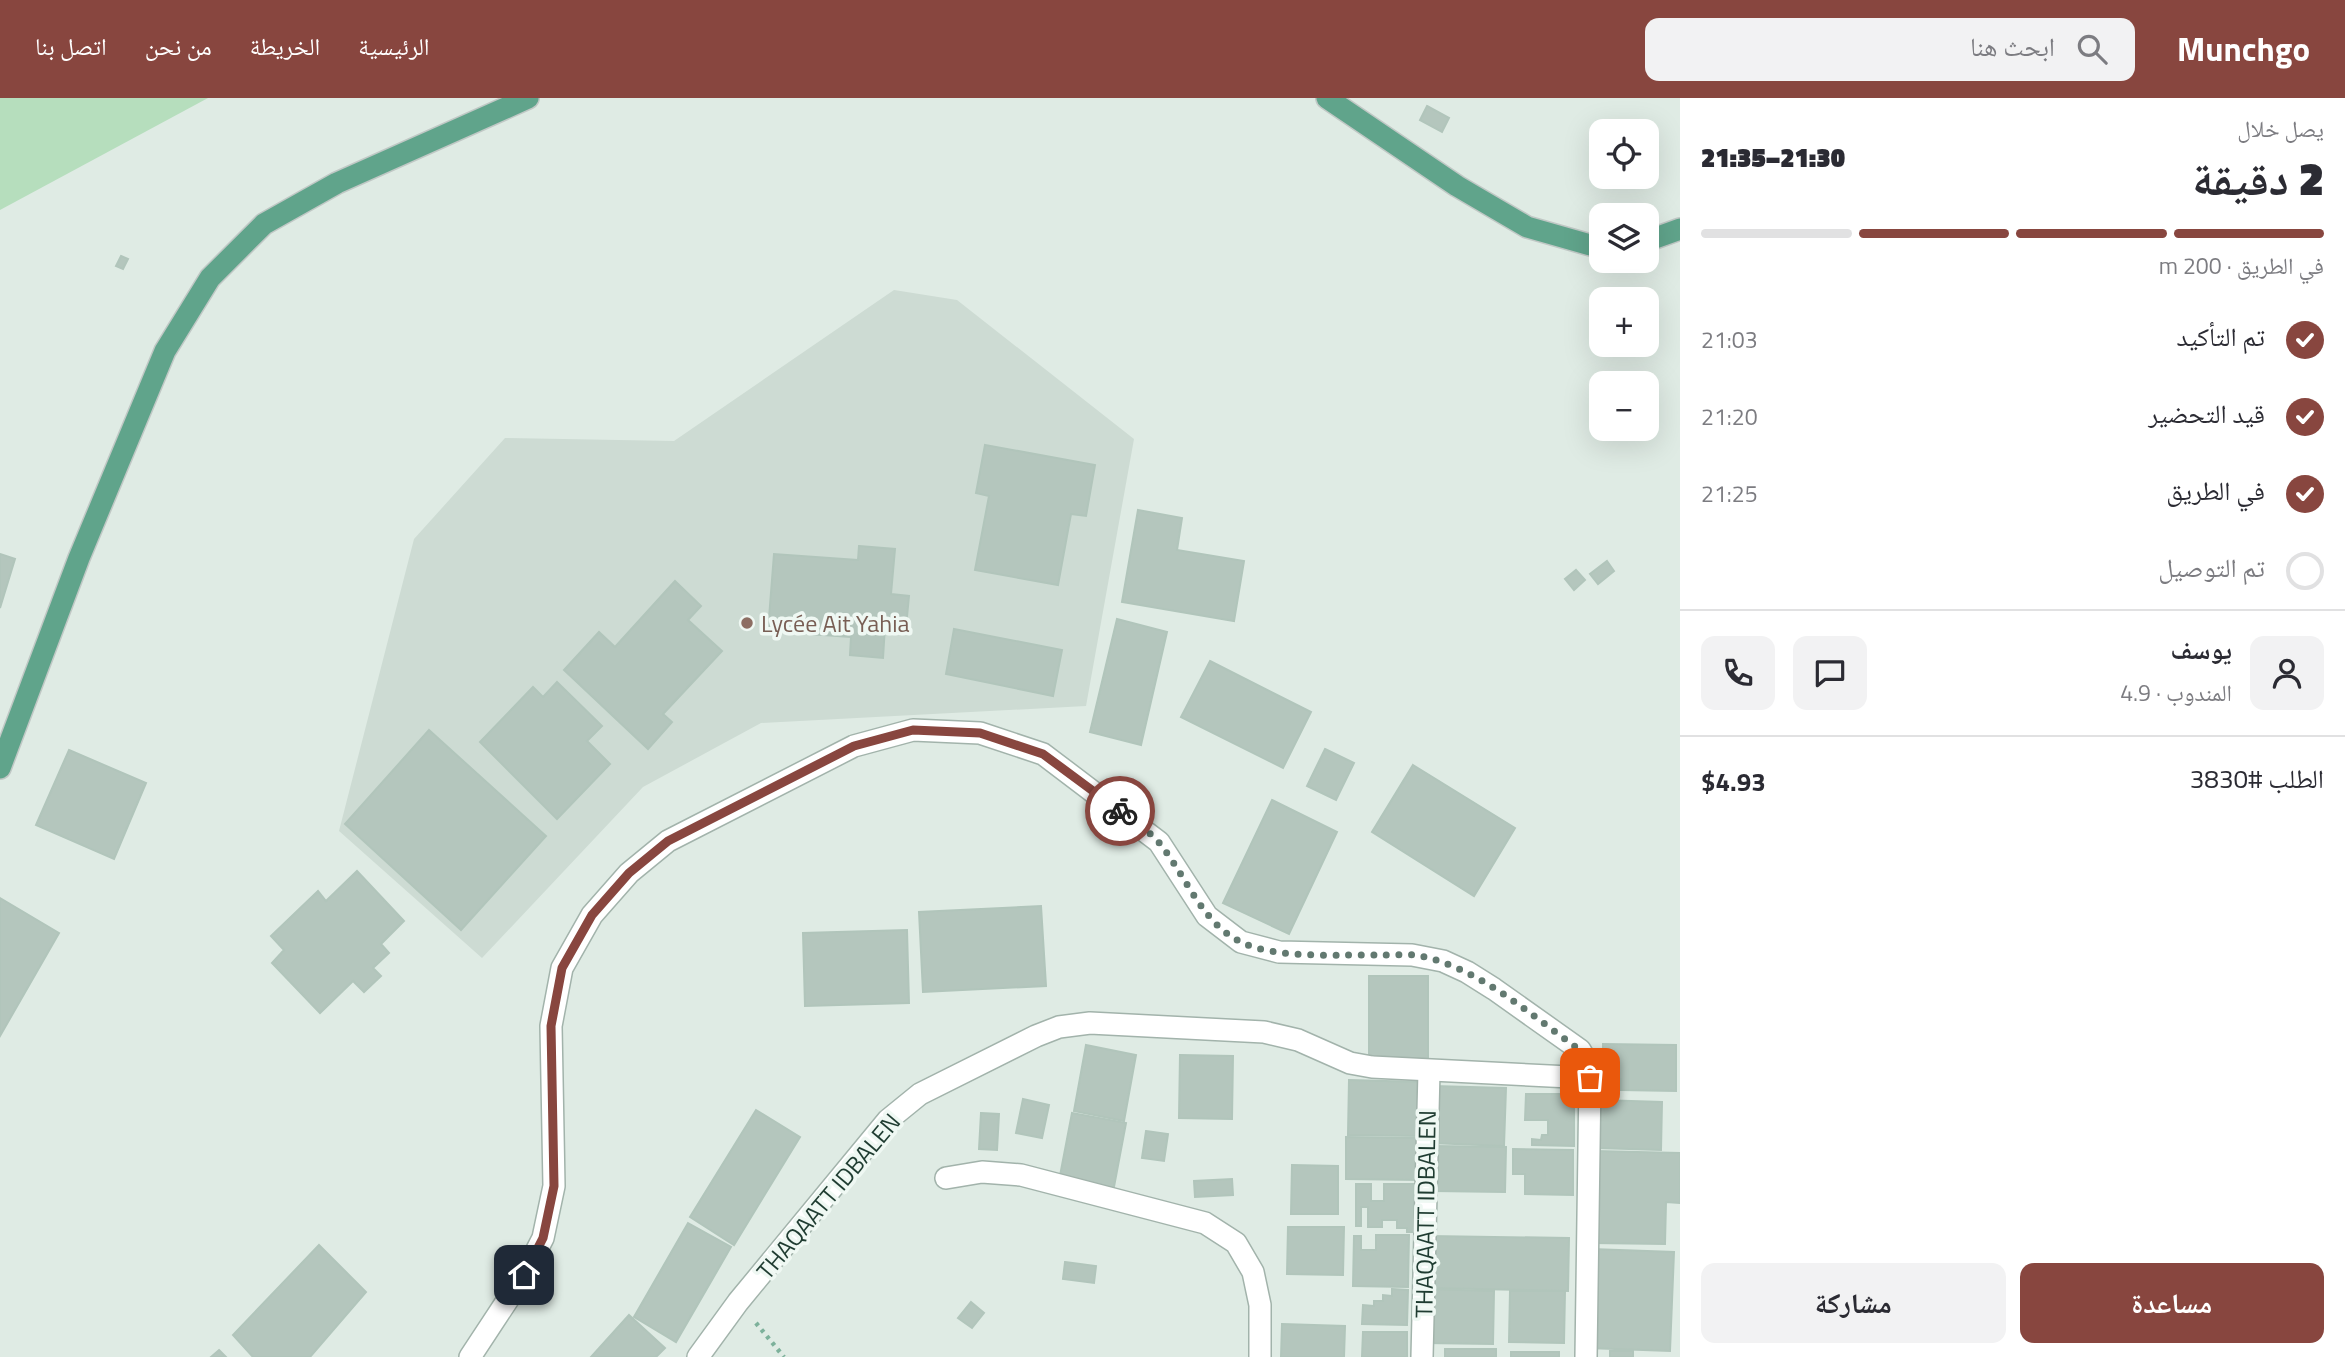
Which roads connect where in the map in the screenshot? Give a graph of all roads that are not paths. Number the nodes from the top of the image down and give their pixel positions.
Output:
1 (528, 98) edge
2 (1327, 98) edge
3 (1680, 229) edge
4 (1659, 237) edge
5 (1589, 245) edge
6 (0, 768) edge
7 (1429, 1071) junction
8 (1590, 1078) junction
9 (946, 1178) dead end
10 (470, 1357) edge
11 (698, 1357) edge
12 (1260, 1357) edge
13 (1422, 1357) edge
14 (1586, 1357) edge

1 - 6 main road
2 - 5 main road
3 - 4 main road
7 - 8 street, THAQAATT IDBALEN
7 - 11 street, THAQAATT IDBALEN
7 - 13 street, THAQAATT IDBALEN
8 - 10 street
8 - 14 street
9 - 12 street

